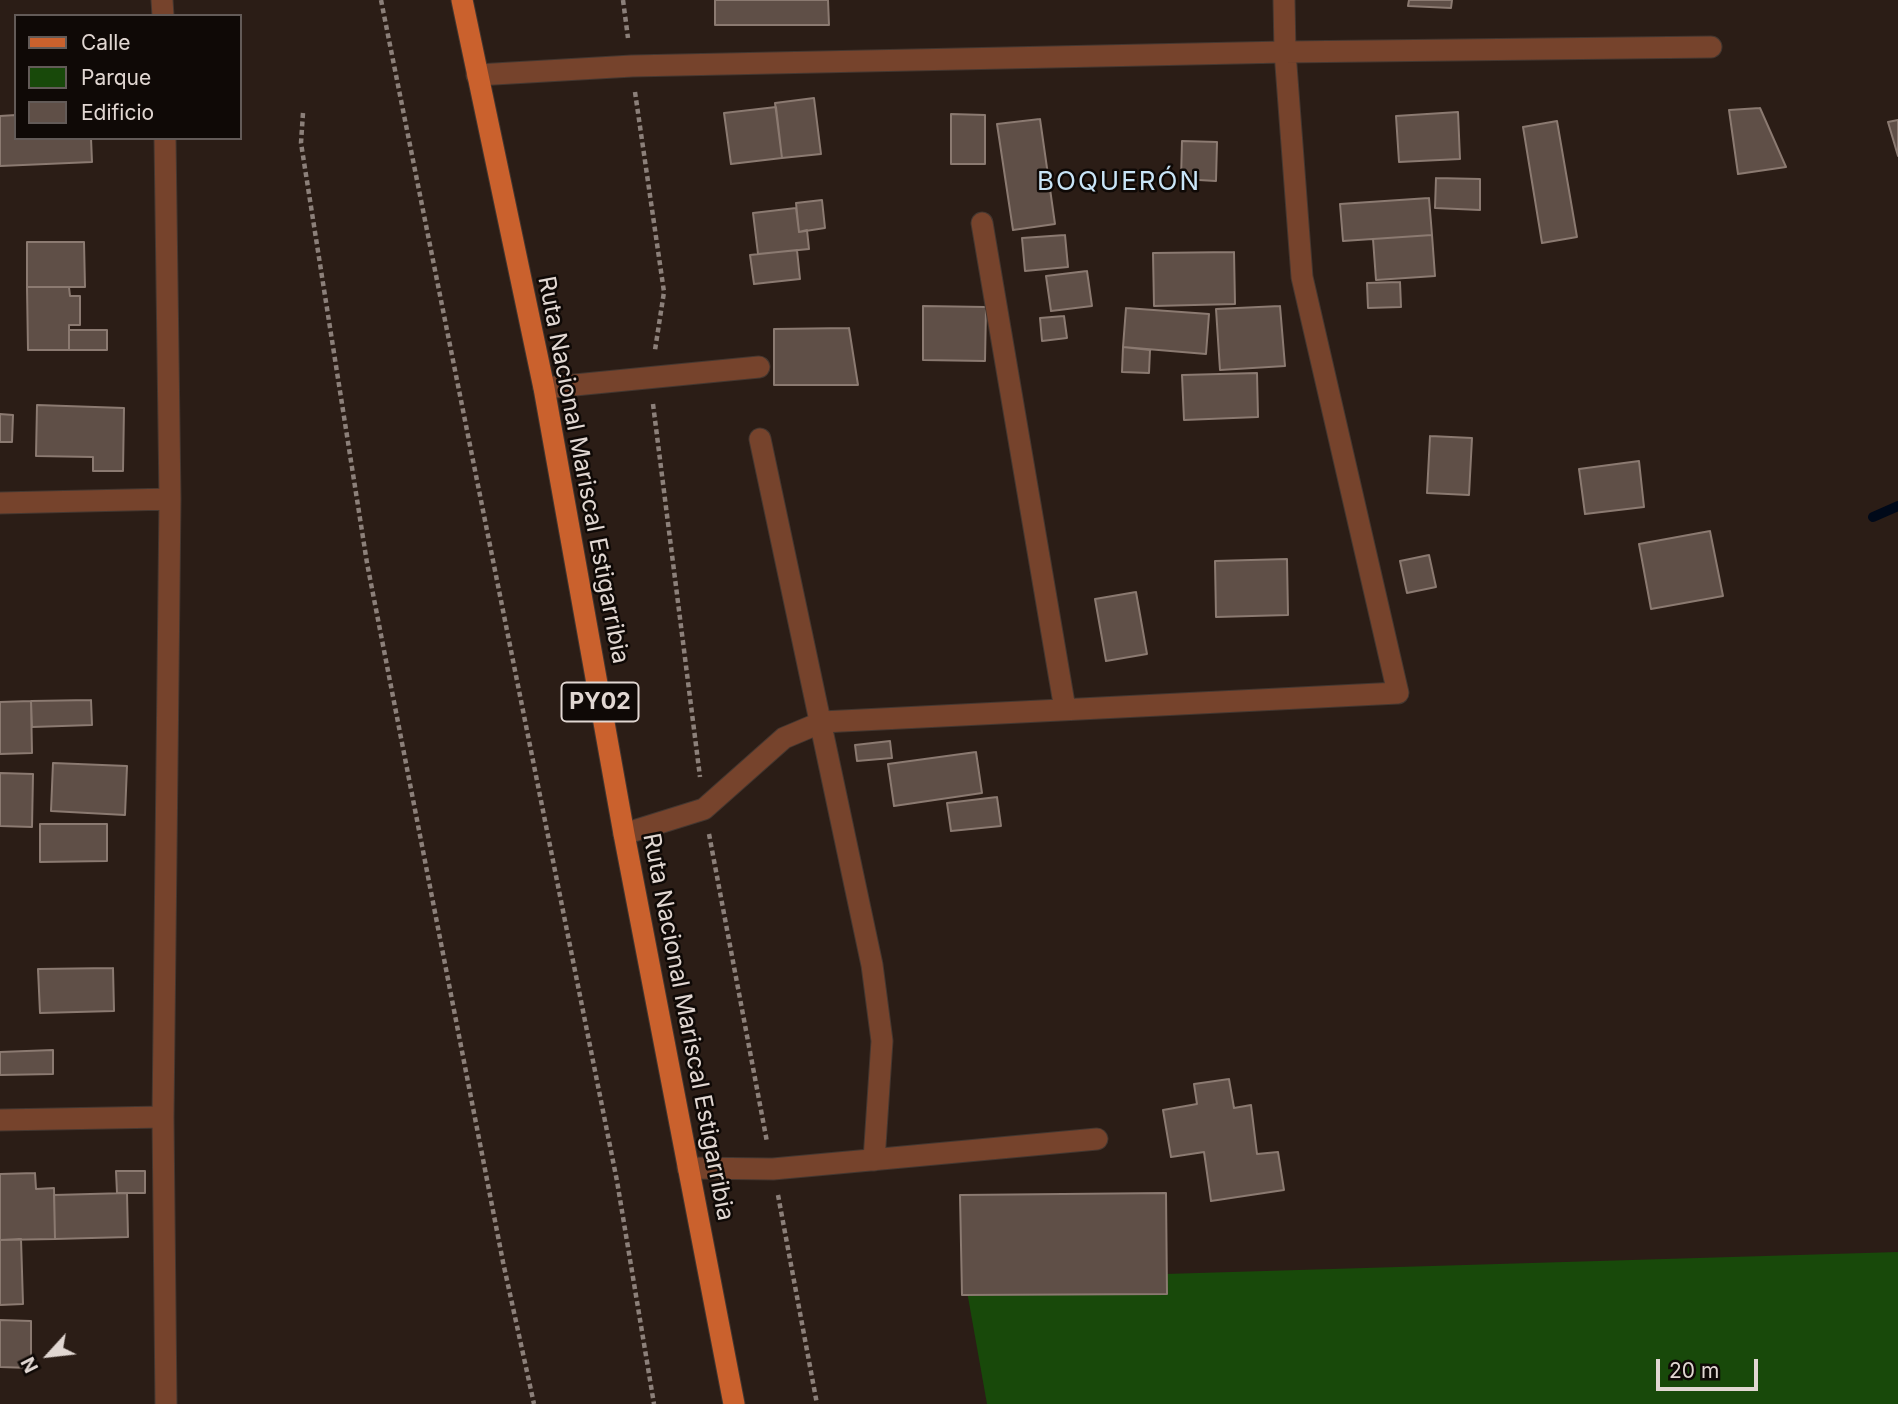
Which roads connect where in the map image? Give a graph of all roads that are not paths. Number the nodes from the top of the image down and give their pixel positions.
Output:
1 (462, 0) edge
2 (1284, 0) edge
3 (1711, 47) dead end
4 (1285, 52) junction
5 (477, 75) junction
6 (164, 140) edge
7 (982, 223) dead end
8 (759, 367) dead end
9 (544, 388) junction
10 (760, 439) dead end
11 (170, 499) junction
12 (0, 503) edge
13 (1065, 709) junction
14 (822, 722) junction
15 (624, 834) junction
16 (163, 1117) junction
17 (0, 1119) edge
18 (1097, 1139) dead end
19 (874, 1160) junction
20 (688, 1168) junction
21 (166, 1404) edge
22 (734, 1404) edge

1 - 5 main road, Ruta Nacional Mariscal Estigarribia / PY02
2 - 4 street
3 - 4 street
4 - 5 street
4 - 13 street
5 - 9 main road, Ruta Nacional Mariscal Estigarribia / PY02
6 - 11 street
7 - 13 street
8 - 9 street
9 - 15 main road, Ruta Nacional Mariscal Estigarribia / PY02
10 - 14 street
11 - 12 street
11 - 16 street
13 - 14 street
14 - 15 street
14 - 19 street
15 - 20 main road, Ruta Nacional Mariscal Estigarribia / PY02
16 - 17 street
16 - 21 street
18 - 19 street
19 - 20 street
20 - 22 main road, Ruta Nacional Mariscal Estigarribia / PY02

